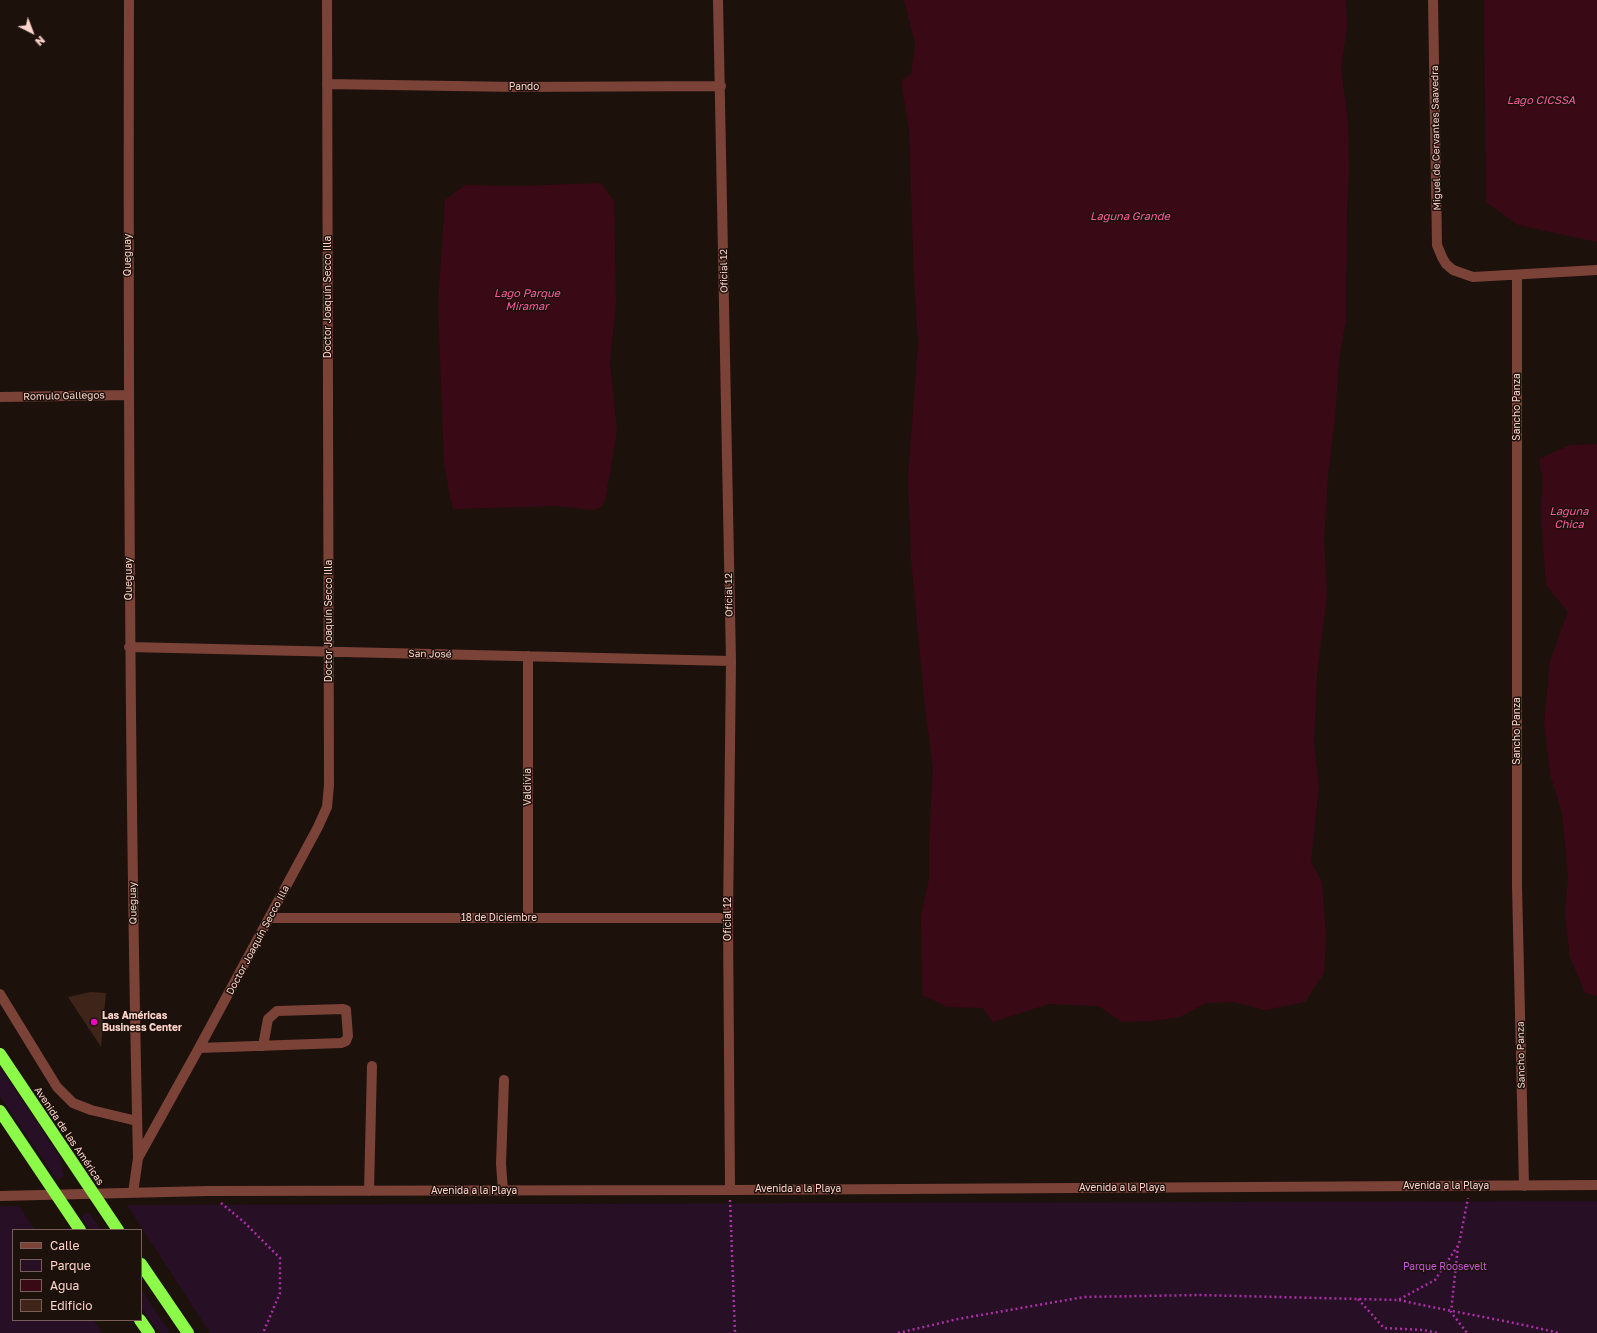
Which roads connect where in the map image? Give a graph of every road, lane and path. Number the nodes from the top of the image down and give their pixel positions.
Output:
1 (129, 0) edge
2 (327, 0) edge
3 (718, 0) edge
4 (1433, 0) edge
5 (327, 84) junction
6 (721, 86) junction
7 (1597, 270) edge
8 (1517, 275) junction
9 (128, 395) junction
10 (0, 397) edge
11 (129, 647) junction
12 (329, 652) junction
13 (528, 656) junction
14 (731, 661) junction
15 (270, 918) junction
16 (528, 918) junction
17 (728, 918) junction
18 (0, 994) edge
19 (263, 1046) junction
20 (199, 1048) junction
21 (0, 1054) edge
22 (372, 1066) dead end
23 (504, 1080) dead end
24 (0, 1111) edge
25 (137, 1121) junction
26 (138, 1158) junction
27 (1597, 1185) edge
28 (1470, 1186) junction
29 (1524, 1186) junction
30 (730, 1190) junction
31 (208, 1191) junction
32 (369, 1191) junction
33 (503, 1191) junction
34 (134, 1193) junction
35 (93, 1194) junction
36 (57, 1195) junction
37 (0, 1196) edge
38 (79, 1229) edge
39 (117, 1229) edge
40 (1458, 1244) junction
41 (142, 1265) edge
42 (1358, 1299) junction
43 (1398, 1300) junction
44 (1450, 1312) junction
45 (141, 1321) edge
46 (149, 1333) edge
47 (188, 1333) edge
48 (263, 1333) edge
49 (735, 1333) edge
50 (898, 1333) edge
51 (1438, 1333) edge
52 (1467, 1333) edge
53 (1559, 1333) edge

1 - 9 street, Queguay
2 - 5 street, Doctor Joaquín Secco Illa
3 - 6 street, Oficial 12
4 - 8 street, Miguel de Cervantes Saavedra
5 - 6 street, Pando
5 - 12 street, Doctor Joaquín Secco Illa
6 - 14 street, Oficial 12
7 - 8 street
8 - 29 street, Sancho Panza
9 - 10 street, Romulo Gallegos
9 - 11 street, Queguay
11 - 12 street, San José
11 - 25 street, Queguay
12 - 13 street, San José
12 - 15 street, Doctor Joaquín Secco Illa
13 - 14 street, San José
13 - 16 street, Valdivia
14 - 17 street, Oficial 12
15 - 16 street, 18 de Diciembre
15 - 20 street, Doctor Joaquín Secco Illa
16 - 17 street, 18 de Diciembre
17 - 30 street, Oficial 12
18 - 25 street, Avenida de las Américas
19 - 19 street
19 - 20 street
20 - 26 street, Doctor Joaquín Secco Illa
21 - 35 highway, Avenida de las Américas
22 - 32 street
23 - 33 street
24 - 36 highway
25 - 26 street, Queguay
26 - 34 street, Doctor Joaquín Secco Illa
27 - 29 street, Avenida a la Playa
28 - 29 street, Avenida a la Playa
28 - 30 street, Avenida a la Playa
28 - 40 path
30 - 33 street, Avenida a la Playa
30 - 49 path
31 - 32 street, Avenida a la Playa
31 - 34 street, Avenida a la Playa
31 - 48 path
32 - 33 street, Avenida a la Playa
34 - 35 street, Avenida a la Playa
35 - 36 street, Avenida a la Playa
35 - 39 highway, Avenida de las Américas
36 - 37 street, Avenida a la Playa
36 - 38 highway
40 - 43 path
40 - 44 path
41 - 47 highway
42 - 43 path
42 - 50 path
42 - 51 path
43 - 44 path
44 - 52 path
44 - 53 path
45 - 46 highway

